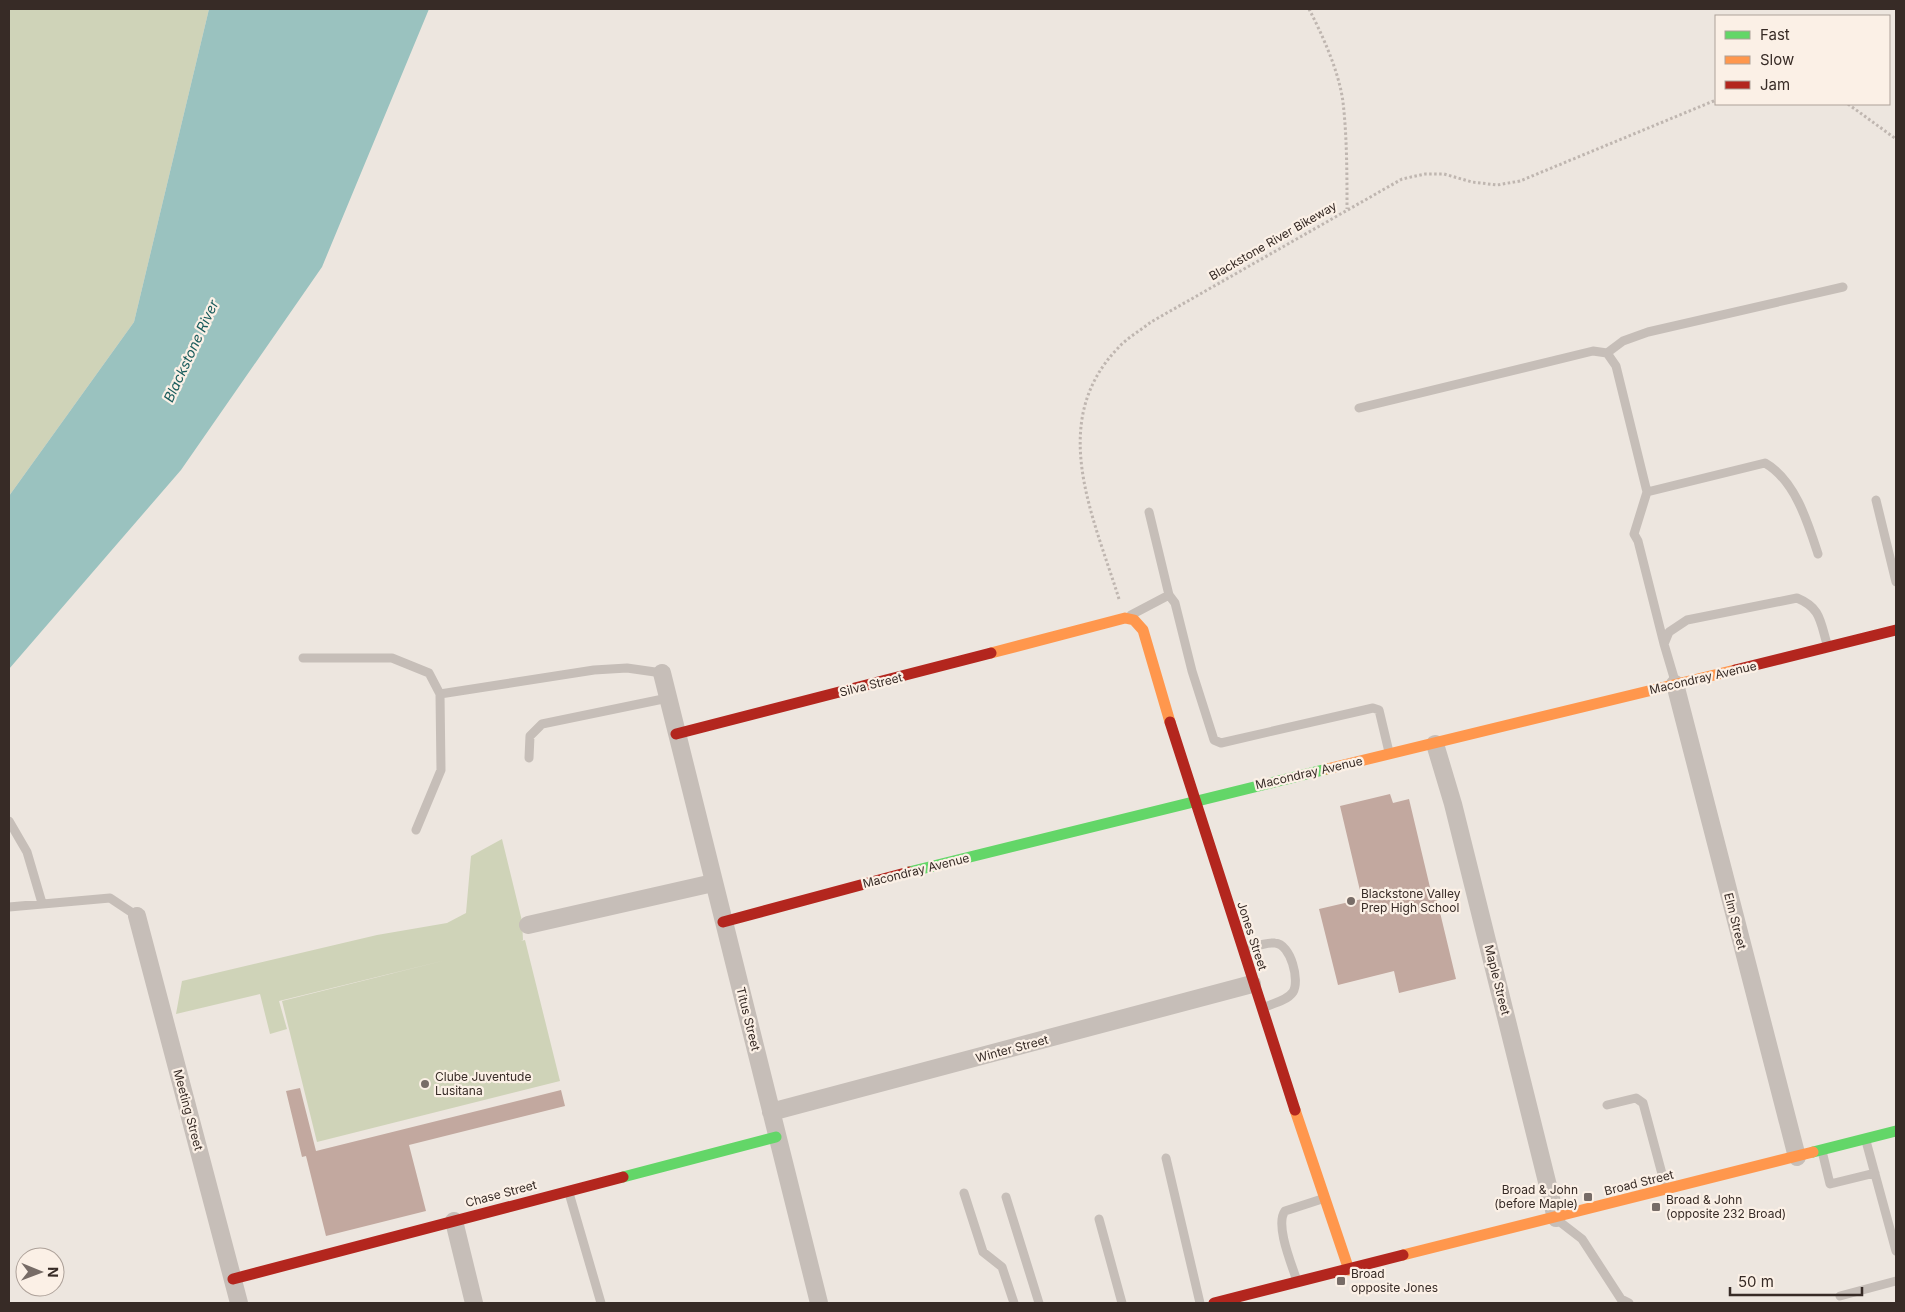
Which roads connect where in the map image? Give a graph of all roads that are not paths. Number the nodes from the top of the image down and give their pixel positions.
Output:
1 (1843, 287) dead end
2 (1607, 353) junction
3 (1359, 408) dead end
4 (1647, 492) junction
5 (1876, 500) dead end
6 (1149, 512) dead end
7 (1818, 554) dead end
8 (1896, 582) edge
9 (1168, 595) junction
10 (1124, 618) junction
11 (1896, 630) edge
12 (1664, 644) junction
13 (1828, 648) junction
14 (303, 658) dead end
15 (662, 673) joint
16 (1675, 684) junction
17 (440, 694) junction
18 (668, 698) junction
19 (676, 734) junction
20 (1434, 744) junction
21 (1390, 754) junction
22 (529, 758) dead end
23 (1194, 801) junction
24 (9, 821) edge
25 (416, 830) dead end
26 (713, 883) junction
27 (42, 903) junction
28 (9, 907) edge
29 (137, 916) joint
30 (723, 922) junction
31 (528, 925) dead end
32 (1242, 950) junction
33 (1252, 984) junction
34 (1261, 1008) junction
35 (1607, 1105) dead end
36 (771, 1112) junction
37 (1896, 1131) edge
38 (776, 1137) junction
39 (1866, 1138) junction
40 (1822, 1150) junction
41 (1797, 1157) junction
42 (1166, 1158) dead end
43 (1875, 1173) junction
44 (1666, 1190) junction
45 (568, 1191) junction
46 (964, 1193) dead end
47 (1006, 1197) dead end
48 (1325, 1198) junction
49 (1556, 1218) junction
50 (1099, 1219) dead end
51 (454, 1221) junction
52 (1896, 1251) edge
53 (1349, 1270) junction
54 (233, 1279) junction
55 (1896, 1281) edge
56 (1297, 1283) junction
57 (1840, 1296) dead end
58 (239, 1303) edge
59 (474, 1303) edge
60 (601, 1303) edge
61 (819, 1303) edge
62 (1014, 1303) edge
63 (1039, 1303) edge
64 (1122, 1303) edge
65 (1200, 1303) edge
66 (1214, 1303) edge
67 (1629, 1303) edge

1 - 2 lane
2 - 3 lane
2 - 4 lane
4 - 7 lane
4 - 12 lane
5 - 8 lane
6 - 9 lane
9 - 10 lane
9 - 21 lane
10 - 19 street, Silva Street
10 - 23 street, Jones Street
11 - 13 street, Macondray Avenue
12 - 13 lane
12 - 16 lane
13 - 16 street, Macondray Avenue
14 - 17 lane
15 - 17 lane
15 - 18 street
16 - 20 street, Macondray Avenue
16 - 41 street, Elm Street
17 - 25 lane
18 - 19 street
18 - 22 lane
19 - 26 street, Titus Street
20 - 21 street, Macondray Avenue
20 - 49 street, Maple Street
21 - 23 street, Macondray Avenue
23 - 30 street, Macondray Avenue
23 - 32 street, Jones Street
24 - 27 lane
26 - 30 street, Titus Street
26 - 31 street
27 - 28 lane
27 - 29 lane
29 - 54 street, Meeting Street
30 - 36 street, Titus Street
32 - 33 street, Jones Street
32 - 34 lane
33 - 34 street, Jones Street
33 - 36 street, Winter Street
34 - 48 street, Jones Street
35 - 44 lane
36 - 38 street, Titus Street
37 - 39 street, Broad Street
38 - 45 street, Chase Street
38 - 61 street, Titus Street
39 - 40 street, Broad Street
39 - 43 lane
40 - 41 street, Broad Street
40 - 43 lane
41 - 44 street, Broad Street
42 - 65 lane
43 - 52 lane
44 - 49 street, Broad Street
45 - 51 street, Chase Street
45 - 60 lane
46 - 62 lane
47 - 63 lane
48 - 53 street, Jones Street
48 - 56 lane
49 - 53 street, Broad Street
49 - 67 lane
50 - 64 lane
51 - 54 street, Chase Street
51 - 59 street
53 - 56 street, Broad Street
54 - 58 street, Meeting Street
55 - 57 lane
56 - 66 street, Broad Street

